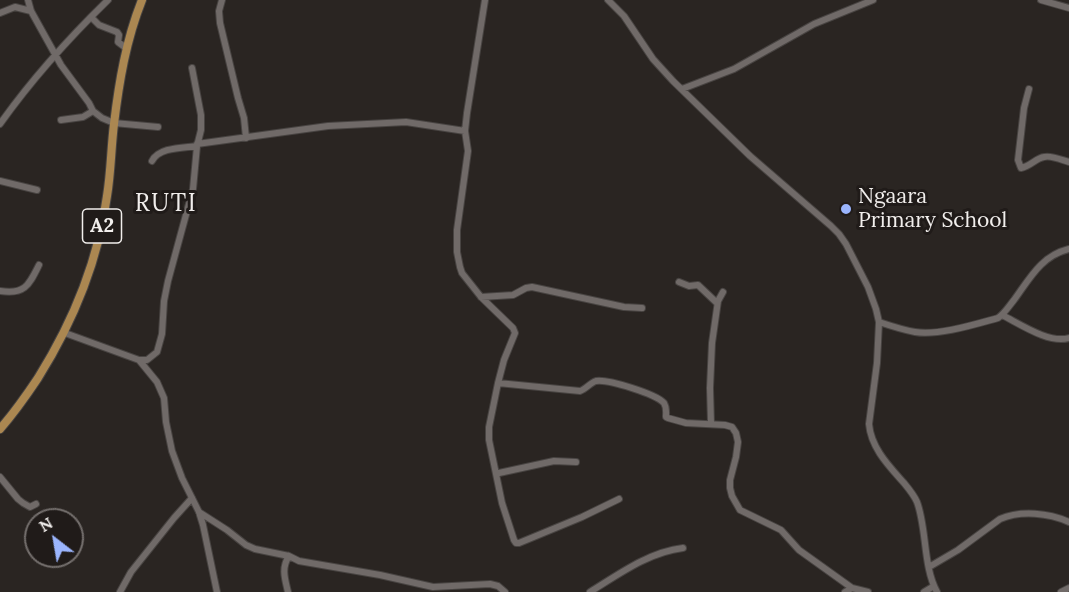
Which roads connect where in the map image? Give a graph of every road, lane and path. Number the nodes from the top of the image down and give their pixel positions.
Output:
1 (28, 0) edge
2 (108, 0) edge
3 (142, 0) edge
4 (222, 0) edge
5 (485, 0) edge
6 (608, 0) edge
7 (873, 0) edge
8 (1041, 0) edge
9 (1069, 8) edge
10 (30, 11) junction
11 (0, 13) edge
12 (91, 16) junction
13 (126, 48) junction
14 (56, 56) junction
15 (192, 68) dead end
16 (682, 89) junction
17 (1029, 89) dead end
18 (93, 111) junction
19 (61, 120) dead end
20 (114, 123) junction
21 (0, 124) edge
22 (158, 127) dead end
23 (465, 131) junction
24 (246, 138) junction
25 (197, 145) junction
26 (152, 161) dead end
27 (1069, 162) edge
28 (0, 181) edge
29 (37, 190) dead end
30 (1069, 249) edge
31 (39, 265) dead end
32 (679, 282) dead end
33 (0, 292) edge
34 (723, 292) dead end
35 (481, 297) junction
36 (717, 303) junction
37 (642, 308) dead end
38 (1002, 315) junction
39 (879, 322) junction
40 (64, 333) junction
41 (1069, 338) edge
42 (140, 360) junction
43 (498, 383) junction
44 (711, 424) junction
45 (0, 429) edge
46 (576, 462) dead end
47 (496, 472) junction
48 (0, 477) edge
49 (192, 498) junction
50 (619, 499) dead end
51 (36, 504) dead end
52 (199, 512) junction
53 (1069, 522) edge
54 (683, 548) dead end
55 (289, 556) junction
56 (929, 567) junction
57 (852, 588) junction
58 (1069, 588) edge
59 (463, 589) edge
60 (935, 589) edge
61 (120, 592) edge
62 (217, 592) edge
63 (288, 592) edge
64 (505, 592) edge
65 (590, 592) edge
66 (845, 592) edge
67 (868, 592) edge
68 (924, 592) edge
69 (1061, 592) edge

1 - 10 street
2 - 12 street
3 - 13 main road, A2
4 - 24 street
5 - 23 street
6 - 16 street
7 - 16 street
8 - 9 street
10 - 11 street
10 - 14 street
12 - 13 street
12 - 14 street
13 - 20 main road, A2
14 - 18 street
14 - 21 street
15 - 25 street
16 - 39 street
17 - 27 street
18 - 19 street
18 - 20 street
20 - 22 street
20 - 40 main road, A2
23 - 24 street
23 - 35 street
24 - 25 street
25 - 26 street
25 - 42 street
28 - 29 street
30 - 38 street
31 - 33 street
32 - 36 street
34 - 36 street
35 - 37 street
35 - 43 street
36 - 44 street
38 - 39 street
38 - 41 street
39 - 56 street
40 - 42 street
40 - 45 main road, A2
42 - 49 street
43 - 44 street
43 - 47 street
44 - 57 street
46 - 47 street
47 - 50 street
48 - 51 street
49 - 52 street
49 - 61 street
52 - 55 street
52 - 62 street
53 - 56 street
54 - 65 street
55 - 59 street
55 - 63 street
56 - 60 street
57 - 66 street
57 - 67 street
58 - 69 street
59 - 64 street
60 - 68 street

